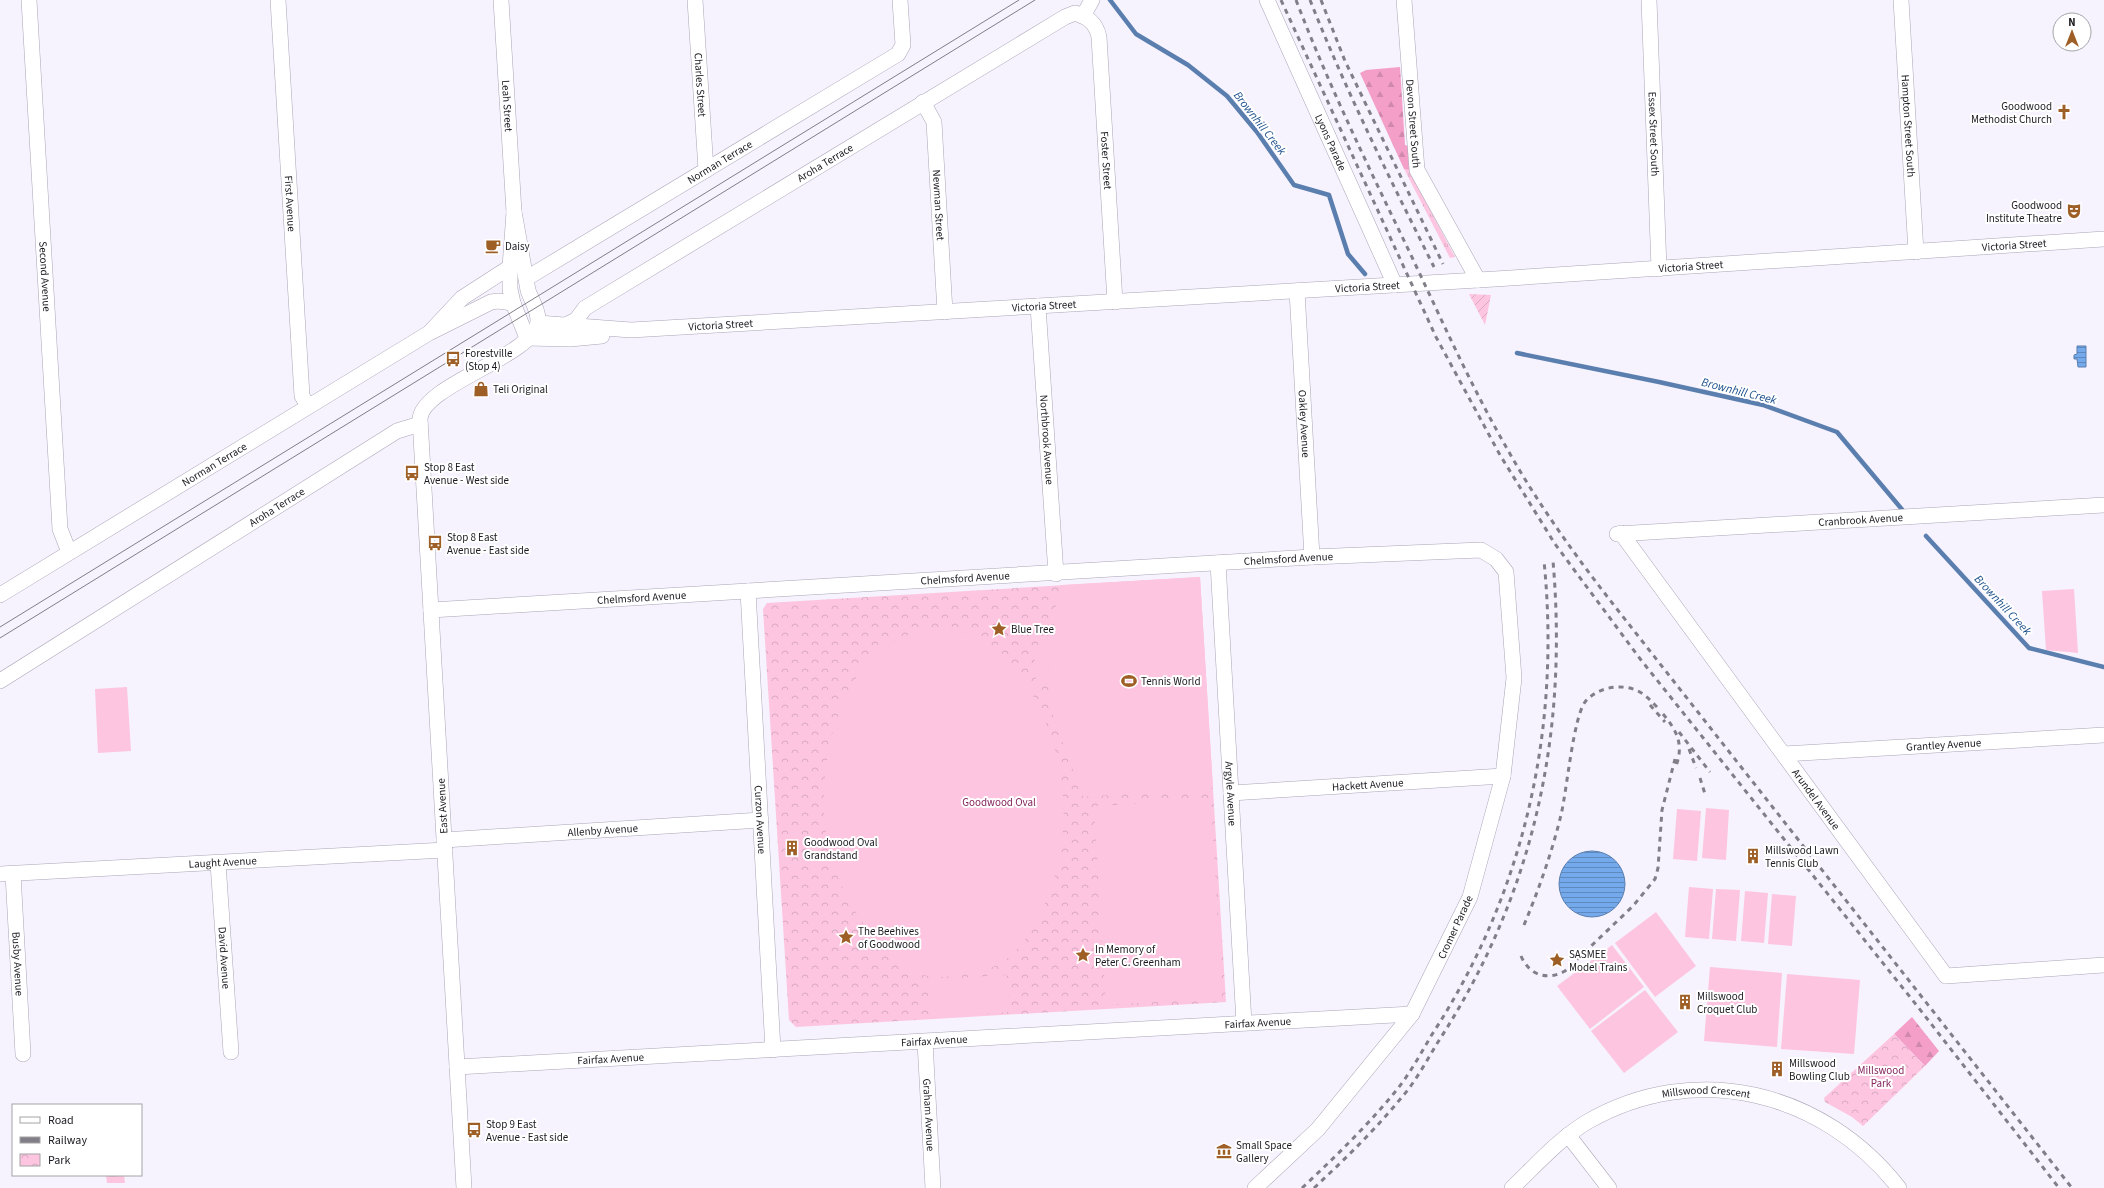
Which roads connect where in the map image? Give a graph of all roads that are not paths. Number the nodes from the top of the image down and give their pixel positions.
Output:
1 (29, 0) edge
2 (278, 0) edge
3 (501, 0) edge
4 (695, 0) edge
5 (900, 0) edge
6 (1267, 0) edge
7 (1404, 0) edge
8 (1649, 0) edge
9 (1901, 0) edge
10 (1089, 10) edge
11 (923, 102) junction
12 (706, 170) junction
13 (514, 212) junction
14 (2104, 240) edge
15 (1916, 252) junction
16 (510, 267) junction
17 (1659, 269) junction
18 (527, 278) junction
19 (1478, 280) junction
20 (1395, 285) junction
21 (1297, 291) junction
22 (1115, 302) junction
23 (513, 303) junction
24 (1038, 306) junction
25 (946, 312) junction
26 (538, 324) junction
27 (564, 326) junction
28 (631, 330) junction
29 (429, 333) junction
30 (527, 338) junction
31 (308, 406) junction
32 (420, 424) junction
33 (2104, 505) edge
34 (1619, 533) joint
35 (69, 552) junction
36 (1312, 557) junction
37 (1496, 559) joint
38 (1218, 563) junction
39 (1056, 574) junction
40 (748, 590) junction
41 (0, 594) edge
42 (431, 610) junction
43 (0, 681) edge
44 (2104, 735) edge
45 (1784, 754) junction
46 (1503, 776) junction
47 (1231, 793) junction
48 (761, 820) junction
49 (444, 845) junction
50 (218, 863) junction
51 (7, 874) edge
52 (2104, 965) edge
53 (1412, 1014) junction
54 (1244, 1024) junction
55 (926, 1042) junction
56 (773, 1050) junction
57 (231, 1052) dead end
58 (23, 1054) dead end
59 (457, 1067) junction
60 (1568, 1135) junction
61 (464, 1188) edge
62 (933, 1188) edge
63 (1255, 1188) edge
64 (1512, 1188) edge
65 (1609, 1188) edge
66 (1899, 1188) edge

1 - 35 street, Second Avenue
2 - 31 street, First Avenue
3 - 13 street, Leah Street
4 - 12 street, Charles Street
5 - 12 street, Norman Terrace
6 - 20 street, Lyons Parade
7 - 19 street, Devon Street South
8 - 17 street, Essex Street South
9 - 15 street, Hampton Street South
10 - 11 street, Aroha Terrace
10 - 22 street, Foster Street
11 - 25 street, Newman Street
11 - 27 street, Aroha Terrace
12 - 18 street, Norman Terrace
13 - 16 street, Leah Street
13 - 18 street, Leah Street
14 - 15 street, Victoria Street
15 - 17 street, Victoria Street
16 - 23 street, Leah Street
16 - 29 street, Norman Terrace
17 - 19 street, Victoria Street
18 - 26 street, Leah Street
19 - 20 street, Victoria Street
20 - 21 street, Victoria Street
21 - 22 street, Victoria Street
21 - 36 street, Oakley Avenue
22 - 24 street, Victoria Street
23 - 29 street, Norman Terrace
23 - 30 street, Leah Street
24 - 25 street, Victoria Street
24 - 39 street, Northbrook Avenue
25 - 28 street, Victoria Street
26 - 27 street, Victoria Street
26 - 30 street
27 - 28 street, Victoria Street
28 - 30 street, Victoria Street
29 - 31 street, Norman Terrace
30 - 32 street
31 - 35 street, Norman Terrace
32 - 42 street, East Avenue
32 - 43 street, Aroha Terrace
33 - 34 street, Cranbrook Avenue
34 - 45 street, Arundel Avenue
35 - 41 street, Norman Terrace
36 - 37 street, Chelmsford Avenue
36 - 38 street, Chelmsford Avenue
37 - 46 street, Cromer Parade
38 - 39 street, Chelmsford Avenue
38 - 47 street, Argyle Avenue
39 - 40 street, Chelmsford Avenue
40 - 42 street, Chelmsford Avenue
40 - 48 street, Curzon Avenue
42 - 49 street, East Avenue
44 - 45 street, Grantley Avenue
45 - 52 street, Arundel Avenue
46 - 47 street, Hackett Avenue
46 - 53 street, Cromer Parade
47 - 54 street, Argyle Avenue
48 - 49 street, Allenby Avenue
48 - 56 street, Curzon Avenue
49 - 50 street, Laught Avenue
49 - 59 street, East Avenue
50 - 51 street, Laught Avenue
50 - 57 street, David Avenue
51 - 58 street, Busby Avenue
53 - 54 street, Fairfax Avenue
53 - 63 street, Cromer Parade
54 - 55 street, Fairfax Avenue
55 - 56 street, Fairfax Avenue
55 - 62 street, Graham Avenue
56 - 59 street, Fairfax Avenue
59 - 61 street, East Avenue
60 - 64 street, Millswood Crescent
60 - 65 street
60 - 66 street, Millswood Crescent

